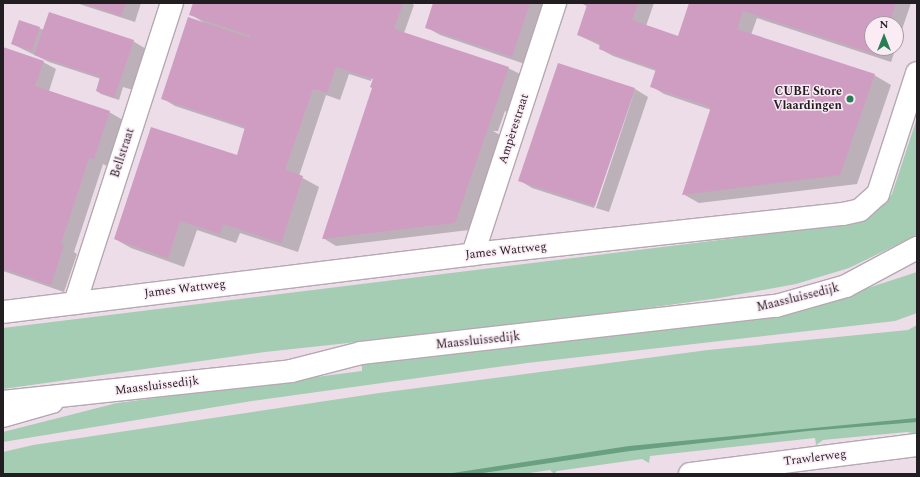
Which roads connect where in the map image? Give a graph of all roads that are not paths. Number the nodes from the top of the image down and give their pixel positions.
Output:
1 (172, 3) edge
2 (555, 3) edge
3 (917, 73) edge
4 (917, 248) edge
5 (473, 254) junction
6 (917, 260) edge
7 (878, 271) junction
8 (75, 303) junction
9 (3, 312) edge
10 (73, 396) junction
11 (3, 402) edge
12 (3, 416) edge
13 (917, 445) edge
14 (690, 474) edge

1 - 8 street, Bellstraat
2 - 5 street, Ampèrestraat
3 - 5 street, James Wattweg
4 - 7 street, Maassluissedijk
5 - 8 street, James Wattweg
6 - 7 street, Maassluissedijk
7 - 10 street, Maassluissedijk
8 - 9 street, James Wattweg
10 - 11 street, Maassluissedijk
10 - 12 street, Maassluissedijk
13 - 14 street, Trawlerweg

